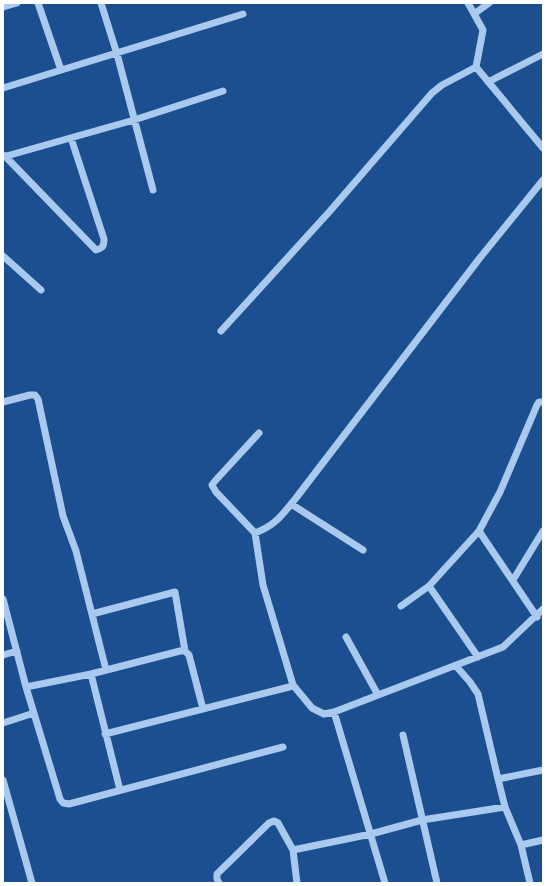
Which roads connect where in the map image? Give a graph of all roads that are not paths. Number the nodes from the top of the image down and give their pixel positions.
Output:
1 (17, 3) edge
2 (38, 3) edge
3 (101, 3) edge
4 (468, 3) edge
5 (488, 3) edge
6 (3, 7) edge
7 (243, 14) dead end
8 (474, 14) junction
9 (117, 54) junction
10 (543, 54) edge
11 (476, 67) junction
12 (61, 70) junction
13 (488, 82) junction
14 (3, 88) edge
15 (223, 92) dead end
16 (134, 120) junction
17 (71, 138) junction
18 (543, 148) edge
19 (4, 156) edge
20 (543, 180) edge
21 (153, 190) dead end
22 (3, 256) edge
23 (41, 290) dead end
24 (221, 331) dead end
25 (3, 402) edge
26 (543, 402) edge
27 (259, 433) dead end
28 (291, 504) junction
29 (479, 531) junction
30 (543, 531) edge
31 (255, 533) junction
32 (363, 550) dead end
33 (513, 580) junction
34 (429, 586) junction
35 (3, 599) edge
36 (401, 606) dead end
37 (543, 609) edge
38 (92, 614) junction
39 (536, 617) junction
40 (346, 637) dead end
41 (17, 651) junction
42 (185, 651) junction
43 (3, 654) edge
44 (478, 657) junction
45 (456, 666) junction
46 (106, 670) junction
47 (91, 674) junction
48 (293, 685) junction
49 (26, 687) junction
50 (378, 695) junction
51 (203, 709) junction
52 (334, 712) junction
53 (34, 713) junction
54 (3, 723) edge
55 (105, 734) junction
56 (403, 735) dead end
57 (283, 747) dead end
58 (543, 770) edge
59 (498, 779) junction
60 (3, 780) edge
61 (120, 790) junction
62 (505, 807) junction
63 (422, 820) junction
64 (371, 834) junction
65 (543, 840) edge
66 (521, 845) junction
67 (293, 850) junction
68 (32, 883) edge
69 (219, 883) edge
70 (297, 883) edge
71 (385, 883) edge
72 (437, 883) edge
73 (530, 883) edge

1 - 6 street
2 - 12 street
3 - 9 street
4 - 8 street
5 - 8 street
7 - 9 street
8 - 11 street
9 - 12 street
9 - 16 street
10 - 13 street
11 - 13 street
11 - 24 street
12 - 14 street
13 - 18 street
15 - 16 street
16 - 17 street
16 - 21 street
17 - 19 street
17 - 19 street
20 - 28 street
22 - 23 street
25 - 38 street
26 - 29 street
27 - 31 street
28 - 31 street
28 - 32 street
29 - 33 street
29 - 34 street
30 - 33 street
31 - 48 street
33 - 39 street
34 - 36 street
34 - 44 street
35 - 41 street
37 - 39 street
38 - 42 street
38 - 46 street
39 - 44 street
40 - 50 street
41 - 43 street
41 - 49 street
42 - 46 street
42 - 51 street
44 - 45 street
45 - 50 street
45 - 59 street
46 - 47 street
47 - 49 street
47 - 55 street
48 - 51 street
48 - 52 street
49 - 53 street
50 - 52 street
51 - 55 street
52 - 64 street
53 - 54 street
53 - 61 street
55 - 61 street
56 - 63 street
57 - 61 street
58 - 59 street
59 - 62 street
60 - 68 street
62 - 63 street
62 - 66 street
63 - 64 street
63 - 72 street
64 - 67 street
64 - 71 street
65 - 66 street
66 - 73 street
67 - 69 street
67 - 70 street

